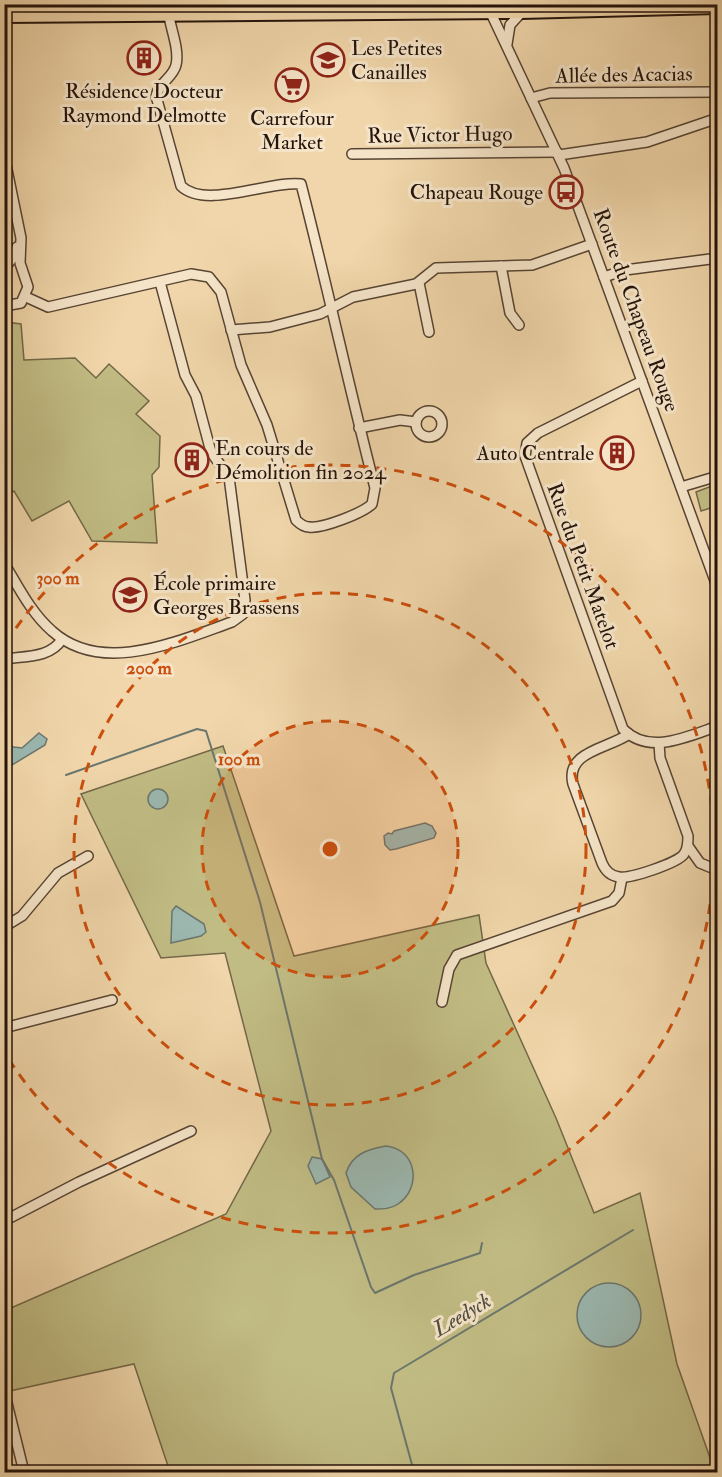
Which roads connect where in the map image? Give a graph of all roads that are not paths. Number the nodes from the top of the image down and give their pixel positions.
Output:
1 (462, 5) edge
2 (488, 8) edge
3 (717, 8) edge
4 (660, 9) junction
5 (4, 10) edge
6 (168, 11) junction
7 (521, 14) junction
8 (4, 17) edge
9 (508, 49) junction
10 (717, 92) edge
11 (531, 98) junction
12 (717, 118) edge
13 (552, 141) junction
14 (529, 151) junction
15 (558, 153) junction
16 (352, 154) dead end
17 (4, 155) edge
18 (6, 174) edge
19 (19, 229) junction
20 (592, 244) junction
21 (717, 258) edge
22 (501, 266) junction
23 (4, 269) edge
24 (604, 277) junction
25 (25, 278) junction
26 (160, 282) junction
27 (418, 283) junction
28 (26, 297) junction
29 (4, 306) edge
30 (333, 309) junction
31 (519, 325) dead end
32 (270, 327) junction
33 (231, 330) junction
34 (429, 332) dead end
35 (235, 342) junction
36 (642, 381) junction
37 (416, 422) dead end
38 (359, 428) junction
39 (717, 476) edge
40 (681, 487) junction
41 (4, 563) edge
42 (717, 589) edge
43 (62, 639) junction
44 (4, 659) edge
45 (717, 726) edge
46 (629, 734) junction
47 (659, 743) junction
48 (688, 846) junction
49 (88, 856) dead end
50 (717, 870) edge
51 (622, 878) junction
52 (4, 927) edge
53 (112, 1000) dead end
54 (442, 1002) dead end
55 (4, 1028) edge
56 (192, 1131) dead end
57 (4, 1221) edge
58 (4, 1391) edge
59 (25, 1473) edge

1 - 2 main road
1 - 6 main road
2 - 4 main road
2 - 6 main road
2 - 7 main road
2 - 9 street, Route du Chapeau Rouge
3 - 4 main road
4 - 7 main road
5 - 6 main road
6 - 8 main road
6 - 30 street
7 - 9 street
9 - 11 street, Route du Chapeau Rouge
10 - 11 street, Allée des Acacias
11 - 13 street, Route du Chapeau Rouge
12 - 15 street, Rue Victor Hugo
13 - 14 street, Rue Victor Hugo
13 - 15 street, Route du Chapeau Rouge
14 - 15 street, Rue Victor Hugo
14 - 16 street, Rue Victor Hugo
15 - 20 street, Route du Chapeau Rouge
17 - 18 street
18 - 19 street
19 - 23 street
19 - 25 street
20 - 22 street
20 - 24 street, Route du Chapeau Rouge
21 - 24 street
22 - 27 street
22 - 31 street
23 - 25 street
24 - 36 street, Route du Chapeau Rouge
25 - 28 street
26 - 28 street
26 - 33 street
26 - 43 street
27 - 30 street
27 - 34 street
28 - 29 street
30 - 32 street
30 - 38 street
32 - 33 street
32 - 35 street
33 - 35 street
35 - 38 street
36 - 40 street, Route du Chapeau Rouge
36 - 46 street, Rue du Petit Matelot
37 - 38 street
39 - 40 street
40 - 42 street, Route du Chapeau Rouge
41 - 43 street
43 - 44 street
45 - 47 street
46 - 47 street
46 - 51 street
47 - 48 street
48 - 50 street
48 - 51 street
49 - 52 street
51 - 54 street
53 - 55 street
56 - 57 street
58 - 59 street

